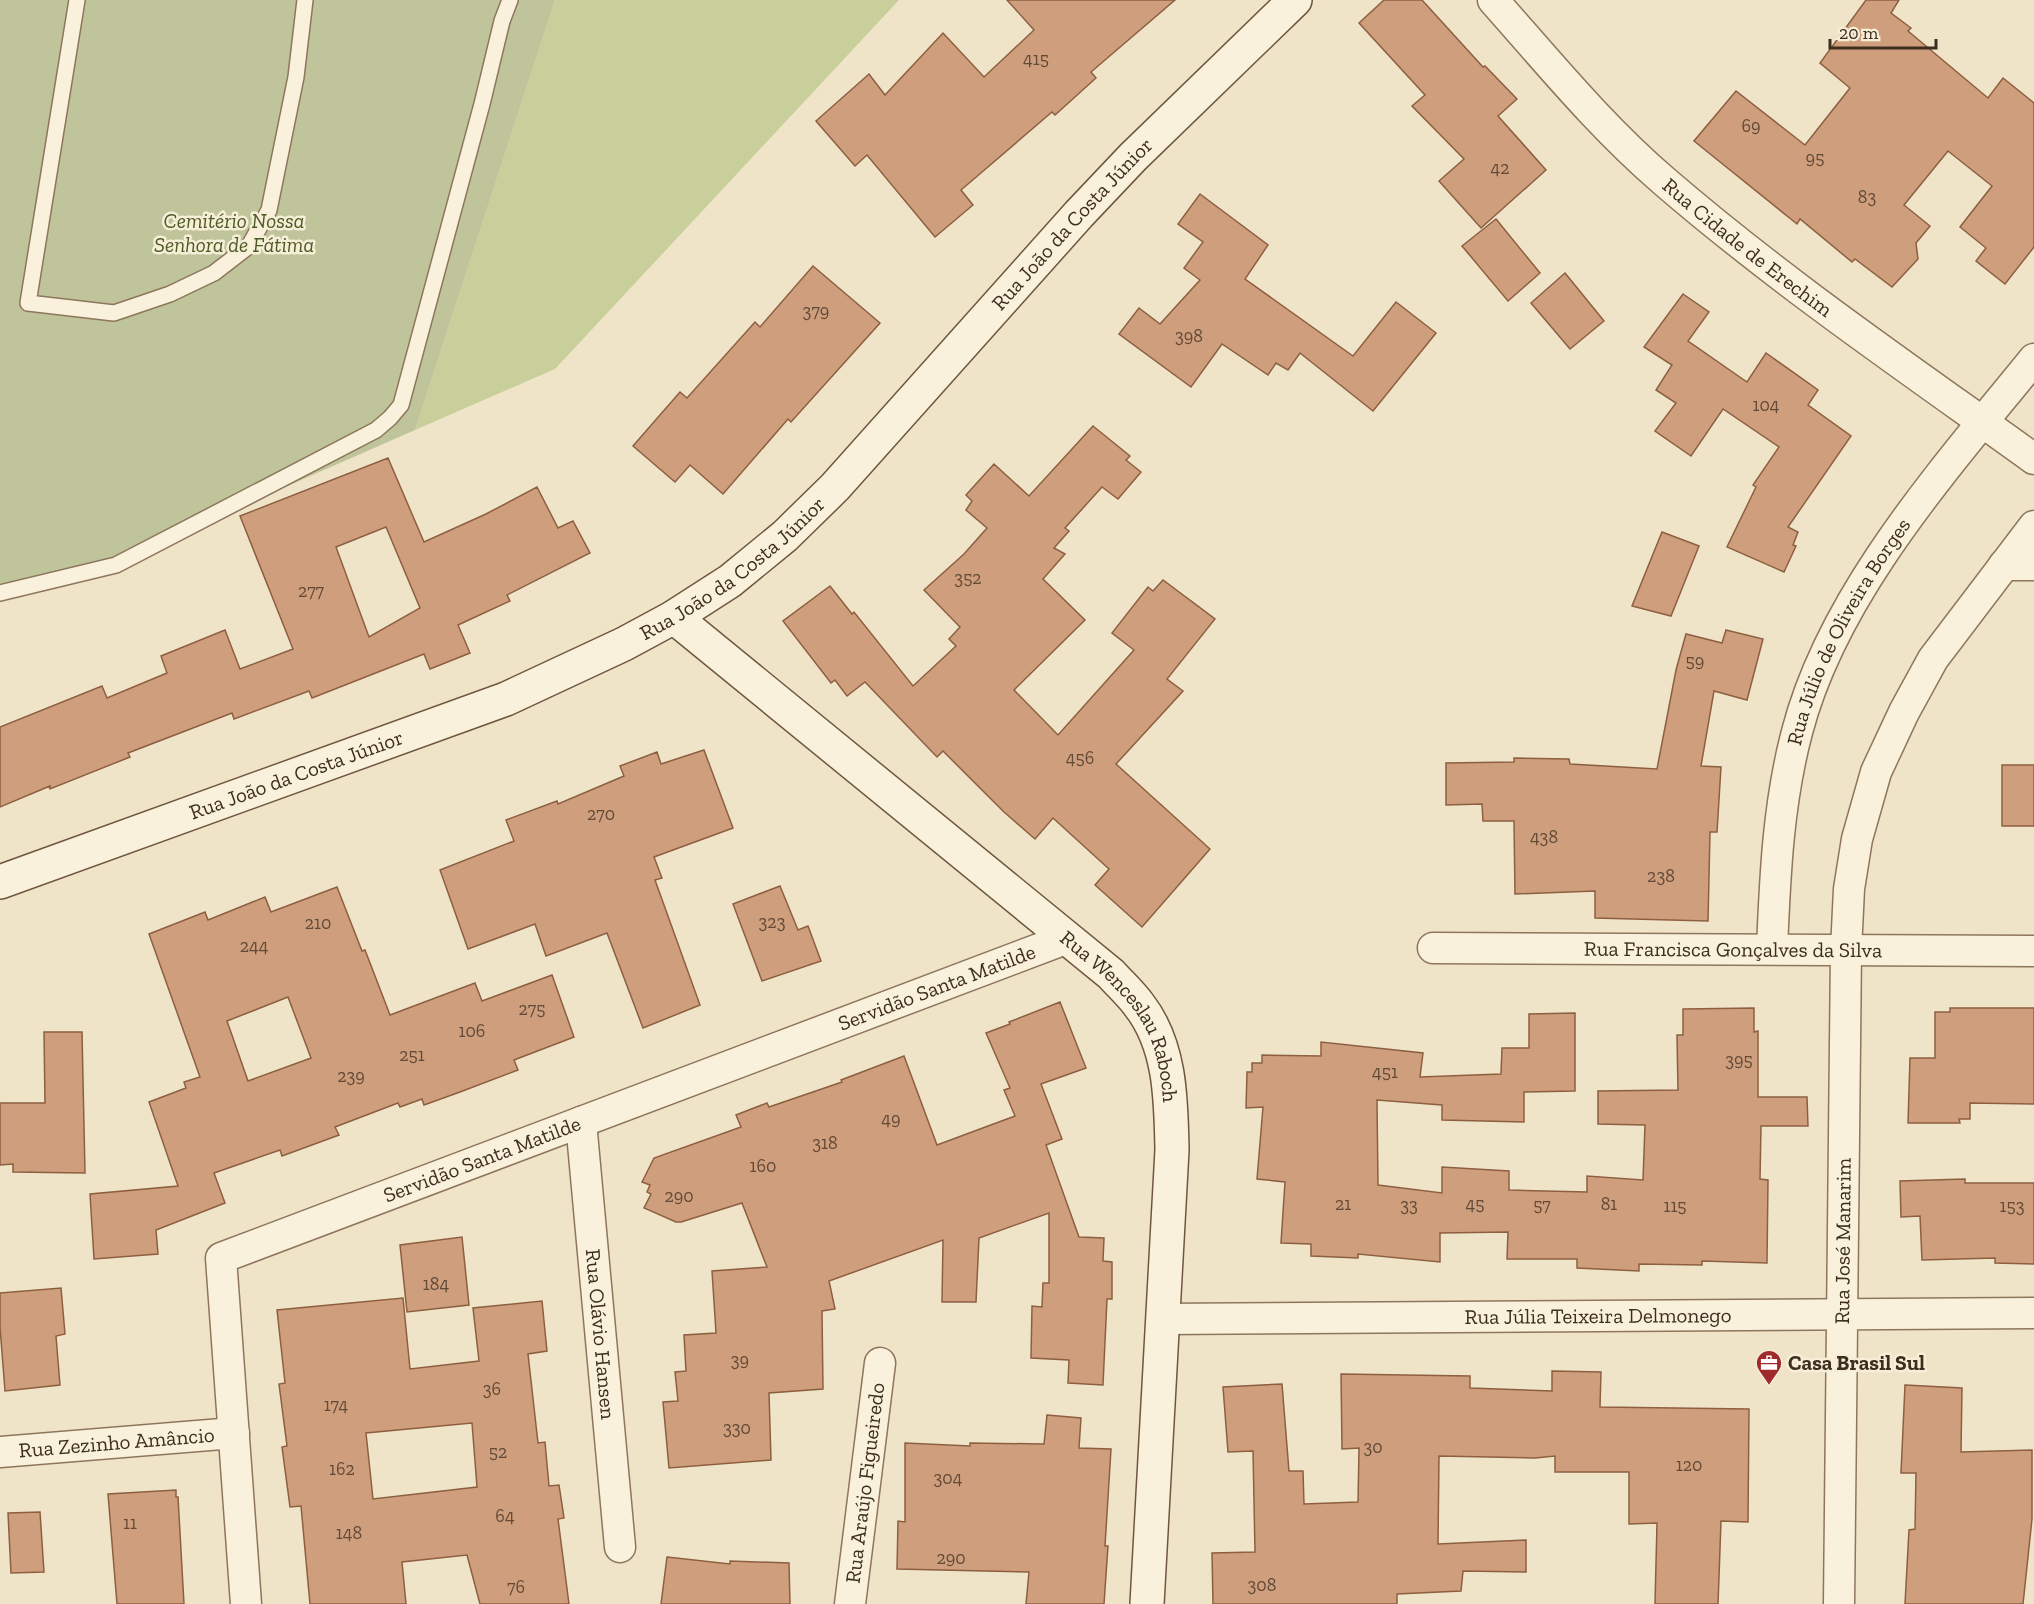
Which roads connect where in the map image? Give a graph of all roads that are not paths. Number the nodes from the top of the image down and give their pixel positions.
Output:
1 (77, 0) edge
2 (305, 0) edge
3 (510, 0) edge
4 (1295, 0) edge
5 (1493, 0) edge
6 (2034, 359) edge
7 (1983, 423) junction
8 (2034, 459) edge
9 (2034, 526) edge
10 (2004, 565) junction
11 (2034, 566) edge
12 (0, 593) edge
13 (674, 617) junction
14 (0, 882) edge
15 (1068, 938) junction
16 (1434, 948) dead end
17 (1772, 949) junction
18 (1846, 950) junction
19 (2034, 951) edge
20 (581, 1122) junction
21 (2034, 1314) edge
22 (1842, 1315) junction
23 (1163, 1319) junction
24 (880, 1363) dead end
25 (234, 1433) junction
26 (0, 1452) edge
27 (620, 1547) dead end
28 (246, 1604) edge
29 (850, 1604) edge
30 (1147, 1604) edge
31 (1839, 1604) edge

1 - 2 lane
3 - 12 lane
4 - 13 main road, Rua João da Costa Júnior
5 - 7 street, Rua Cidade de Erechim
6 - 7 street, Rua Júlio de Oliveira Borges
7 - 8 street, Rua Cidade de Erechim
7 - 17 street, Rua Júlio de Oliveira Borges
9 - 10 street
10 - 11 street
10 - 18 street
13 - 14 main road, Rua João da Costa Júnior
13 - 15 main road, Rua Wenceslau Raboch
15 - 20 street, Servidão Santa Matilde
15 - 23 main road, Rua Wenceslau Raboch
16 - 17 street, Rua Francisca Gonçalves da Silva
17 - 18 street, Rua Francisca Gonçalves da Silva
18 - 19 street, Rua Francisca Gonçalves da Silva
18 - 22 street, Rua José Manarim
20 - 25 street, Servidão Santa Matilde
20 - 27 street, Rua Olávio Hansen
21 - 22 street, Rua Júlia Teixeira Delmonego
22 - 23 street, Rua Júlia Teixeira Delmonego
22 - 31 street, Rua José Manarim
23 - 30 main road, Rua Wenceslau Raboch
24 - 29 street, Rua Araújo Figueiredo
25 - 26 street, Rua Zezinho Amâncio
25 - 28 street, Servidão Santa Matilde

